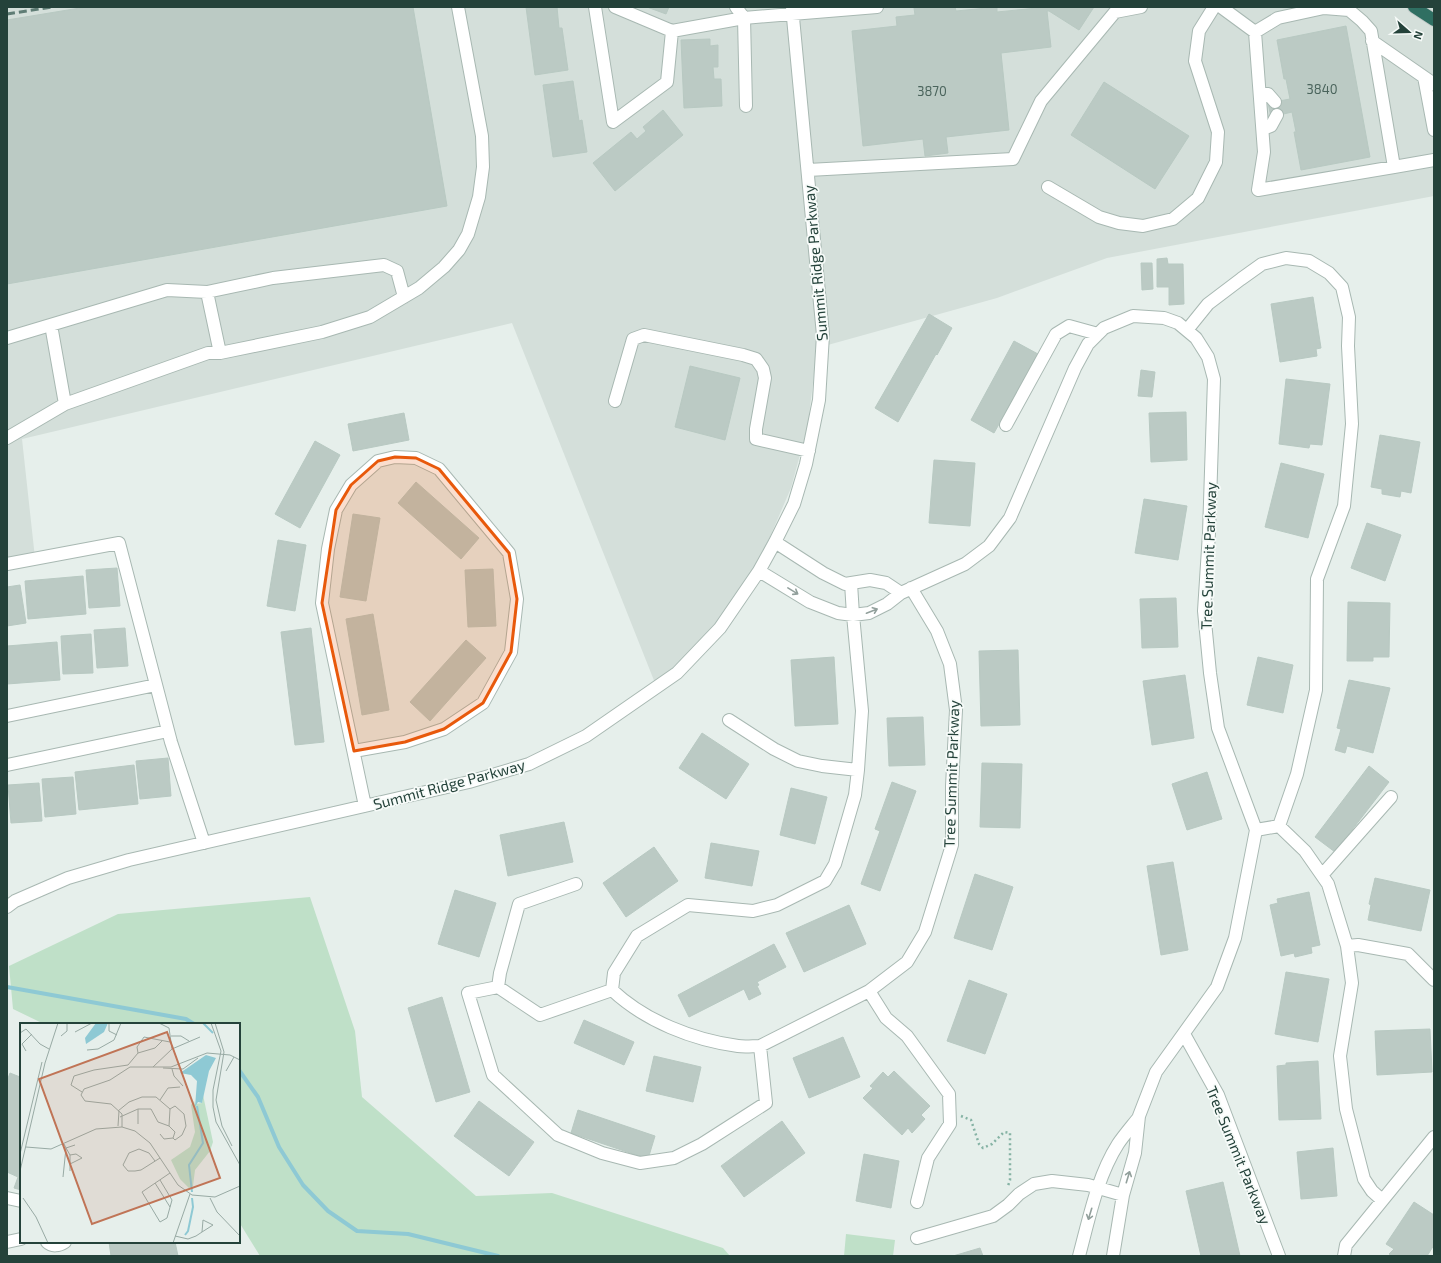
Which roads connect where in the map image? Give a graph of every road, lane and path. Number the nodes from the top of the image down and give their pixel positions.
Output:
1 (458, 7) edge
2 (595, 7) edge
3 (615, 7) edge
4 (736, 7) edge
5 (877, 7) edge
6 (1142, 7) edge
7 (1214, 7) edge
8 (1221, 7) edge
9 (1414, 7) edge
10 (792, 10) edge
11 (744, 18) junction
12 (1434, 20) edge
13 (672, 31) junction
14 (1255, 32) junction
15 (1372, 41) junction
16 (1429, 80) edge
17 (1260, 92) junction
18 (1275, 102) dead end
19 (746, 106) dead end
20 (1277, 115) dead end
21 (1263, 129) junction
22 (1434, 130) edge
23 (1434, 160) edge
24 (1394, 167) junction
25 (808, 170) junction
26 (1048, 188) dead end
27 (208, 292) junction
28 (404, 297) junction
29 (51, 325) junction
30 (1187, 330) junction
31 (1098, 334) junction
32 (7, 338) edge
33 (220, 353) junction
34 (615, 401) dead end
35 (65, 404) junction
36 (1006, 425) dead end
37 (7, 438) edge
38 (809, 452) junction
39 (775, 542) junction
40 (7, 564) edge
41 (759, 571) junction
42 (852, 583) junction
43 (906, 591) junction
44 (853, 614) junction
45 (156, 686) junction
46 (7, 716) edge
47 (730, 720) dead end
48 (168, 731) junction
49 (354, 751) junction
50 (7, 765) edge
51 (858, 770) junction
52 (1391, 797) dead end
53 (365, 806) junction
54 (1279, 826) junction
55 (1256, 830) junction
56 (204, 843) junction
57 (1322, 875) junction
58 (576, 884) dead end
59 (7, 907) edge
60 (1347, 946) junction
61 (1434, 980) edge
62 (498, 987) junction
63 (612, 990) junction
64 (870, 991) junction
65 (1184, 1034) junction
66 (760, 1046) junction
67 (950, 1112) junction
68 (1139, 1116) junction
69 (1434, 1137) edge
70 (1007, 1188) dead end
71 (1098, 1188) junction
72 (1123, 1194) junction
73 (7, 1198) edge
74 (1382, 1200) junction
75 (20, 1201) edge
76 (917, 1202) dead end
77 (917, 1238) dead end
78 (20, 1239) edge
79 (7, 1242) edge
80 (46, 1243) edge
81 (48, 1243) edge
82 (64, 1243) edge
83 (48, 1256) edge
84 (1079, 1256) edge
85 (1113, 1256) edge
86 (1279, 1256) edge
87 (1344, 1256) edge

1 - 28 street
2 - 13 street
3 - 13 street
4 - 11 street
5 - 10 street
6 - 25 street
7 - 26 street
8 - 14 street
9 - 12 highway
10 - 11 street
10 - 25 street, Summit Ridge Parkway
11 - 13 street
11 - 19 street
14 - 15 street
14 - 17 street
15 - 16 street
15 - 24 street
16 - 22 street
17 - 18 street
17 - 21 street
20 - 21 street
21 - 24 street
23 - 24 street
25 - 38 street, Summit Ridge Parkway
27 - 28 street
27 - 29 street
27 - 33 street
28 - 33 street
29 - 32 street
29 - 35 street
30 - 31 street, Tree Summit Parkway
30 - 54 street
30 - 55 street, Tree Summit Parkway
31 - 36 street
31 - 43 street, Tree Summit Parkway
33 - 35 street
34 - 38 street
35 - 37 street
38 - 39 street, Summit Ridge Parkway
39 - 41 street, Summit Ridge Parkway
39 - 42 street, Tree Summit Parkway
40 - 45 street
41 -> 44 street, Tree Summit Parkway
41 - 53 street, Summit Ridge Parkway
42 - 43 street, Tree Summit Parkway
42 - 44 street
44 -> 43 street, Tree Summit Parkway
43 - 64 street, Tree Summit Parkway
44 - 51 street
45 - 46 street
45 - 48 street
47 - 51 street
48 - 50 street
48 - 56 street
49 - 49 street
49 - 53 street
51 - 63 street
52 - 57 street
53 - 56 street, Summit Ridge Parkway
54 - 55 street
54 - 57 street
55 - 65 street
56 - 59 street, Summit Ridge Parkway
57 - 60 street
58 - 62 street
60 - 61 street
60 - 74 street
62 - 63 street
62 - 66 street
63 - 66 street, Tree Summit Parkway
64 - 66 street, Tree Summit Parkway
64 - 67 street
65 - 68 street
65 - 86 street, Tree Summit Parkway
67 - 70 path
67 - 76 street
68 - 71 street
72 -> 68 street
69 - 74 street
71 - 72 street
71 - 77 street
71 -> 84 street
72 - 85 street
73 - 75 street
74 - 87 street
78 - 79 street
80 - 83 street
81 - 82 street

